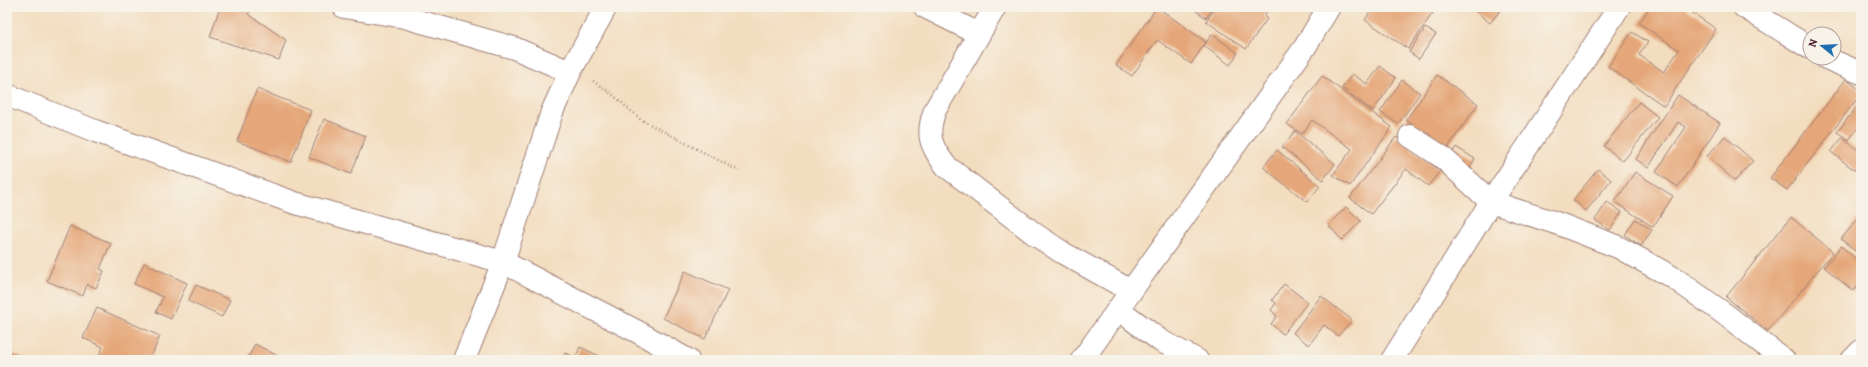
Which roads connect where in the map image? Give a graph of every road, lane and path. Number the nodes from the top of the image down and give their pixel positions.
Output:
1 (344, 7) edge
2 (606, 7) edge
3 (925, 7) edge
4 (995, 7) edge
5 (1329, 7) edge
6 (1619, 7) edge
7 (1744, 7) edge
8 (979, 34) junction
9 (1802, 43) edge
10 (1842, 65) edge
11 (570, 72) junction
12 (1861, 73) edge
13 (7, 95) edge
14 (1410, 136) dead end
15 (740, 171) dead end
16 (1491, 202) junction
17 (503, 262) junction
18 (1131, 291) junction
19 (1118, 309) junction
20 (1861, 351) edge
21 (464, 360) edge
22 (688, 360) edge
23 (1082, 360) edge
24 (1197, 360) edge
25 (1392, 360) edge
26 (1784, 360) edge
27 (1852, 360) edge

1 - 11 street
2 - 11 street
3 - 8 street
4 - 8 street
5 - 18 street
6 - 16 street
7 - 9 street
8 - 18 street
10 - 12 street
11 - 15 path
11 - 17 street
13 - 17 street
14 - 16 street
16 - 25 street
16 - 26 street
17 - 21 street
17 - 22 street
18 - 19 street
19 - 23 street
19 - 24 street
20 - 27 street

